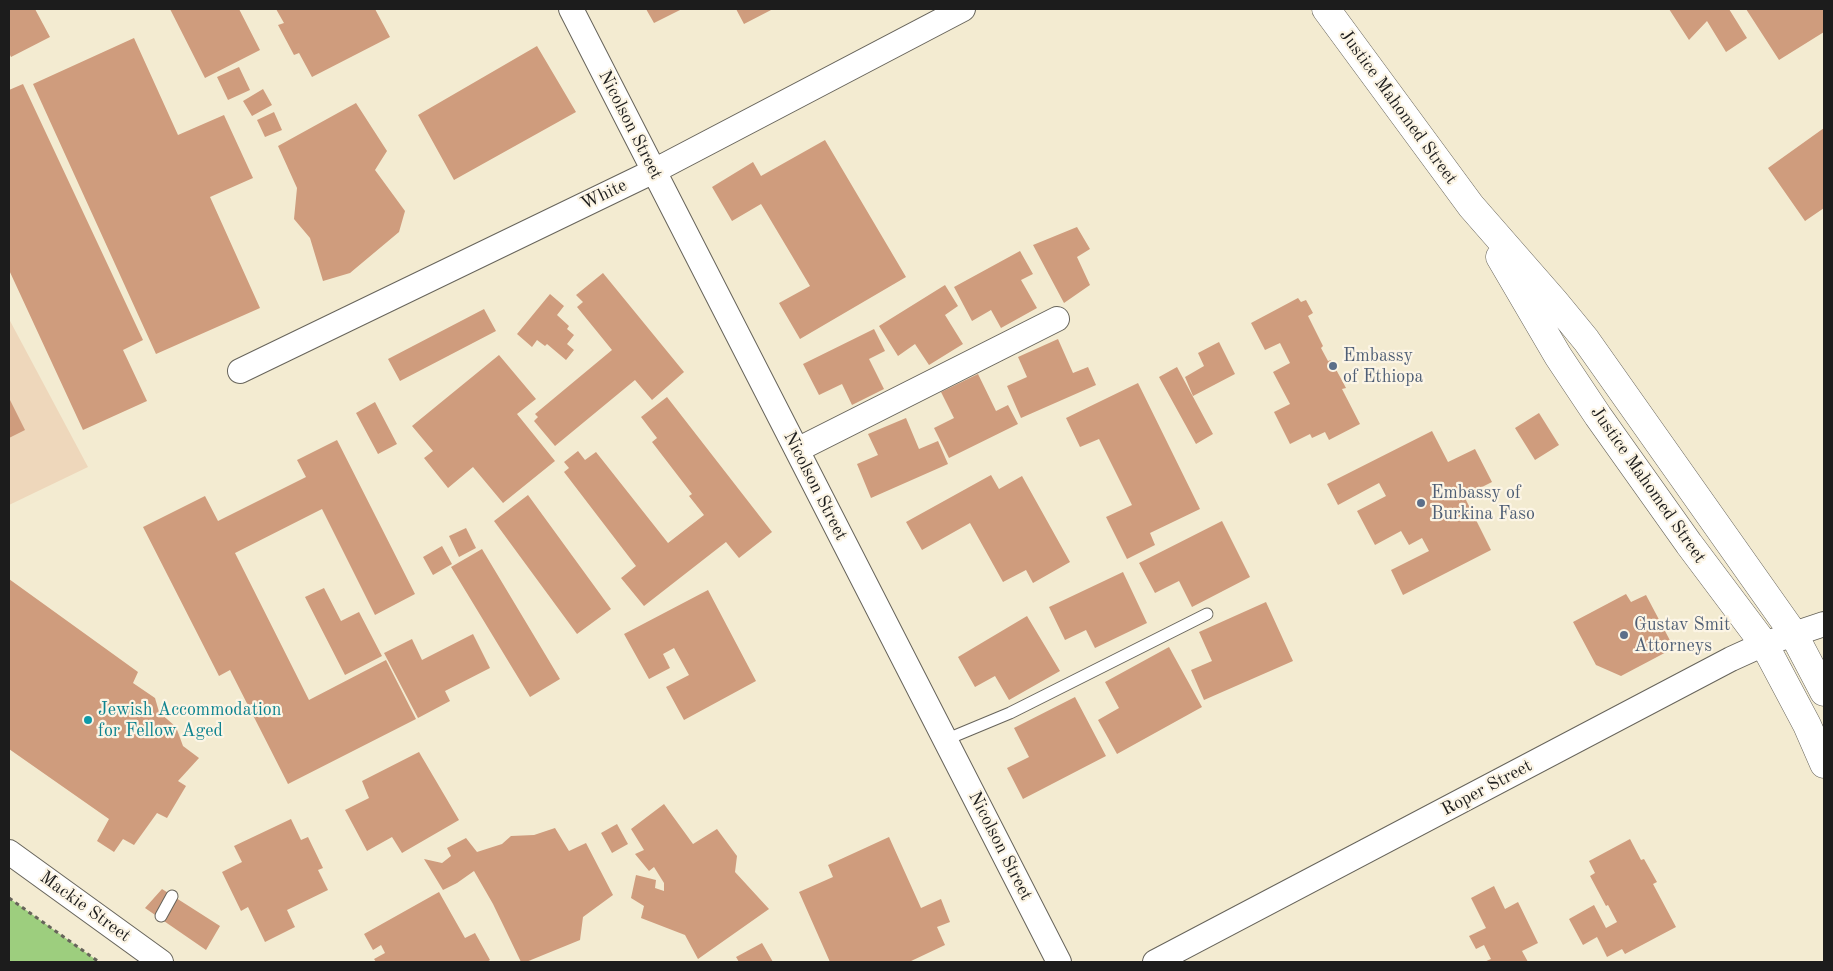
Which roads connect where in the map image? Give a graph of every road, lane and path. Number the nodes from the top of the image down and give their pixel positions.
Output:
1 (571, 9) edge
2 (964, 9) edge
3 (1326, 9) edge
4 (654, 171) junction
5 (1471, 206) junction
6 (1057, 319) dead end
7 (240, 371) dead end
8 (797, 450) junction
9 (1207, 614) dead end
10 (1824, 624) edge
11 (1793, 633) junction
12 (1764, 644) junction
13 (1824, 692) edge
14 (945, 740) junction
15 (1824, 764) edge
16 (9, 852) edge
17 (172, 896) dead end
18 (9, 898) edge
19 (161, 916) dead end
20 (98, 962) edge
21 (161, 962) edge
22 (1059, 962) edge
23 (1155, 962) edge

1 - 4 street, Nicolson Street
2 - 4 street, White
3 - 5 main road, Justice Mahomed Street
4 - 7 street, White
4 - 8 street, Nicolson Street
5 - 11 main road, Justice Mahomed Street
5 - 12 main road, Justice Mahomed Street
6 - 8 street
8 - 14 street, Nicolson Street
9 - 14 lane
10 - 11 street, Roper Street
11 - 12 street, Roper Street
11 - 13 main road, Justice Mahomed Street
12 - 15 main road, Justice Mahomed Street
12 - 23 street, Roper Street
14 - 22 street, Nicolson Street
16 - 21 street, Mackie Street
17 - 19 lane
18 - 20 path

